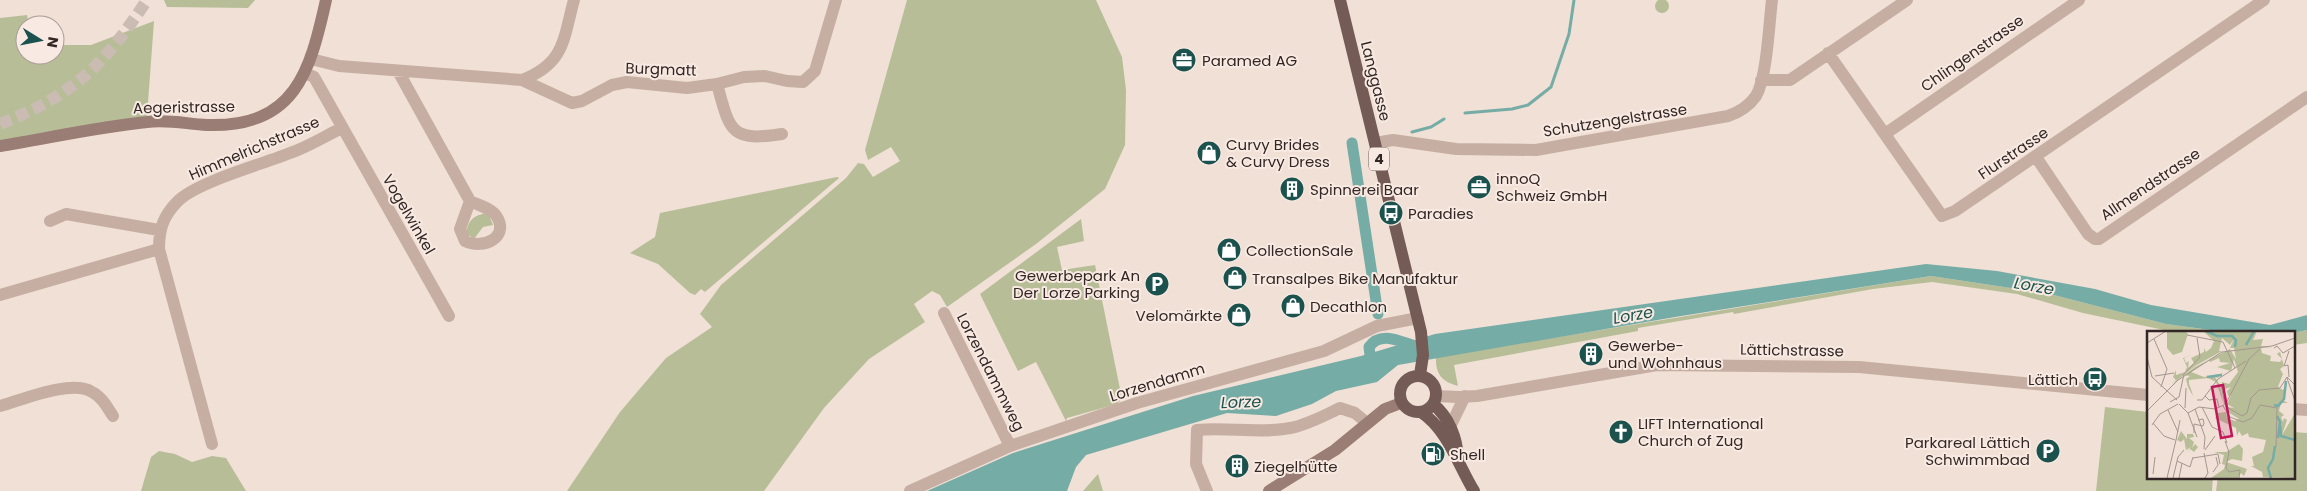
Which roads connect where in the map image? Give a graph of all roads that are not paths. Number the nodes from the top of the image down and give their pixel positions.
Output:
1 (326, 0) edge
2 (574, 0) edge
3 (836, 0) edge
4 (1340, 0) edge
5 (1772, 0) edge
6 (1907, 0) edge
7 (2079, 0) edge
8 (2264, 0) edge
9 (1828, 53) junction
10 (311, 59) junction
11 (398, 71) junction
12 (305, 73) junction
13 (522, 80) junction
14 (1761, 80) junction
15 (718, 84) junction
16 (2307, 97) edge
17 (342, 128) junction
18 (782, 134) dead end
19 (1885, 134) junction
20 (1375, 143) junction
21 (0, 146) edge
22 (2036, 157) junction
23 (470, 201) dead end
24 (50, 221) dead end
25 (159, 230) junction
26 (159, 249) junction
27 (0, 295) edge
28 (944, 313) dead end
29 (449, 316) dead end
30 (1418, 318) junction
31 (1421, 369) junction
32 (2147, 395) edge
33 (1465, 396) junction
34 (1434, 400) junction
35 (1401, 403) junction
36 (0, 406) edge
37 (2294, 409) edge
38 (2307, 410) edge
39 (1421, 412) junction
40 (113, 416) dead end
41 (1367, 423) junction
42 (1450, 426) junction
43 (212, 444) dead end
44 (1010, 446) junction
45 (1458, 458) junction
46 (910, 491) edge
47 (1207, 491) edge
48 (1269, 491) edge
49 (1474, 491) edge

1 - 10 street, Aegeristrasse
2 - 13 street, Burgmatt
3 - 15 street, Burgmatt
4 - 20 main road, Langgasse / 4
5 - 14 street, Schutzengelstrasse
6 - 9 street
7 - 19 street, Chlingenstrasse
8 - 22 street, Flurstrasse
9 - 14 street
9 - 19 street, Flurstrasse
10 - 11 street, Burgmatt
10 - 12 street, Aegeristrasse
11 - 13 street, Burgmatt
11 - 23 street
12 - 17 street, Himmelrichstrasse
12 - 21 street, Aegeristrasse
13 - 15 street, Burgmatt
14 - 20 street, Schutzengelstrasse
15 - 18 street, Burgmatt
16 - 22 street, Allmendstrasse
17 - 25 street, Himmelrichstrasse
17 - 29 street, Vogelwinkel
19 - 22 street, Flurstrasse
20 - 30 main road, Langgasse / 4
24 - 25 street
25 - 26 street, Himmelrichstrasse
26 - 27 street
26 - 43 street, Himmelrichstrasse
28 - 44 street, Lorzendammweg
30 - 31 main road, Langgasse / 4
30 - 44 street, Lorzendamm
31 - 34 main road
31 - 35 main road
32 - 33 street, Lättichstrasse
33 - 34 street, Lättichstrasse
33 - 42 street
34 - 39 main road
34 - 42 main road
35 - 39 main road
35 - 41 street
36 - 40 street
37 - 38 street
39 - 45 main road
41 - 47 street
41 - 48 street
42 - 45 main road
44 - 46 street, Lorzendamm
45 - 49 main road

